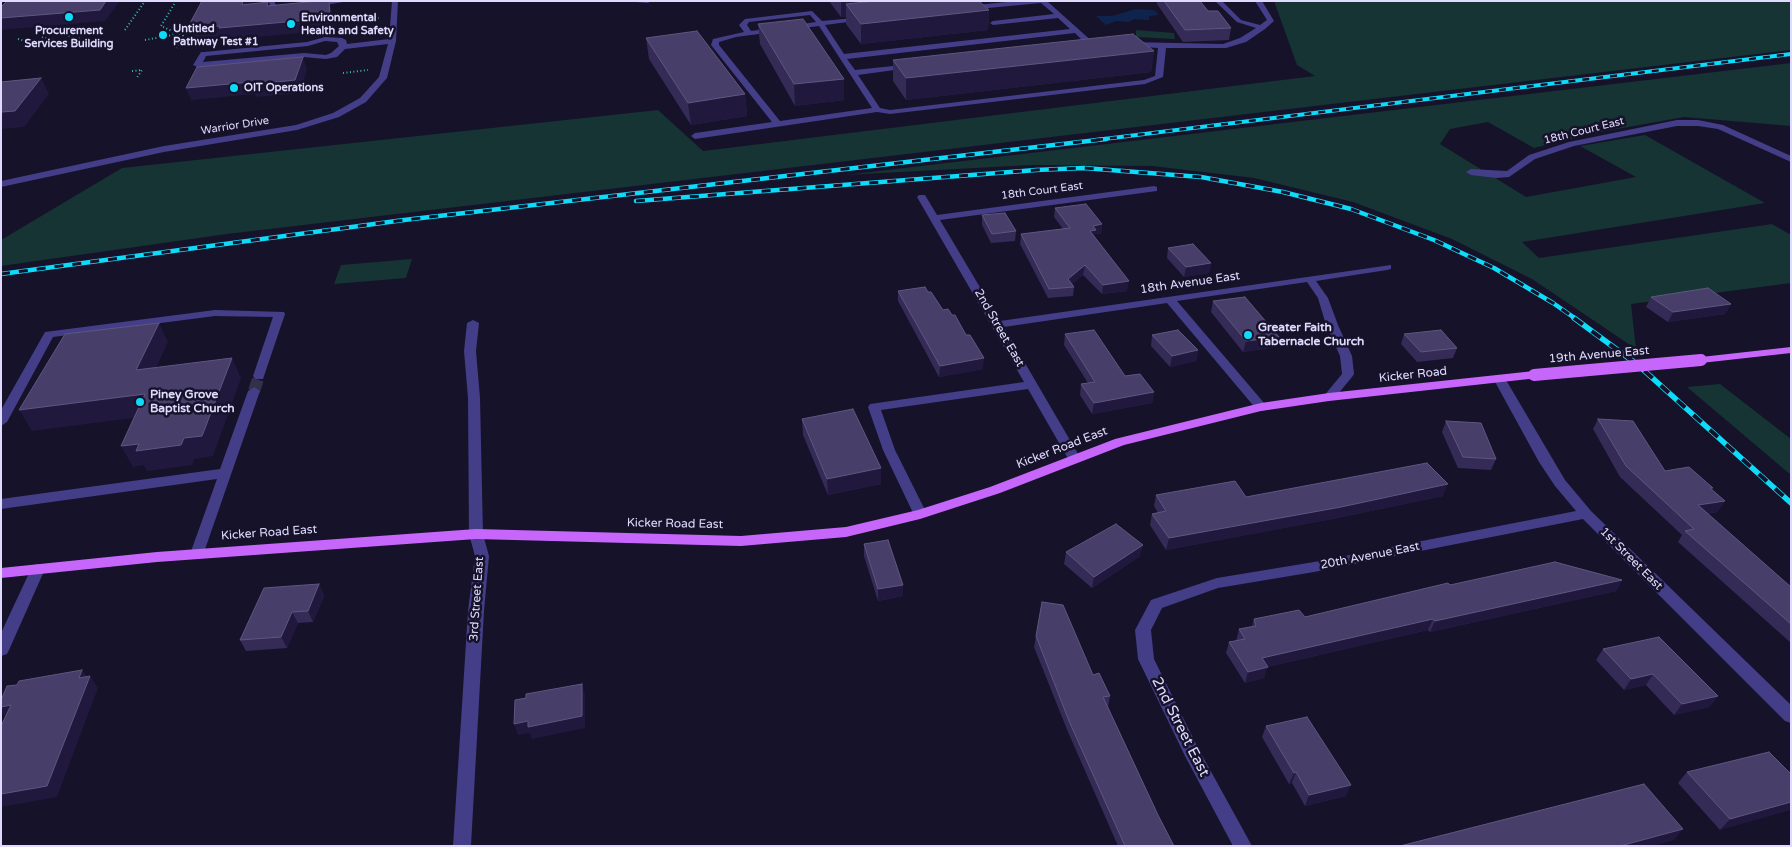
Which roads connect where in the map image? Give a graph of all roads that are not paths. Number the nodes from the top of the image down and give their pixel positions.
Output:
1 (270, 1) edge
2 (346, 1) edge
3 (396, 1) edge
4 (627, 1) edge
5 (648, 1) edge
6 (1041, 1) edge
7 (1218, 1) edge
8 (1258, 1) edge
9 (1019, 2) edge
10 (961, 9) edge
11 (1059, 16) junction
12 (872, 17) edge
13 (993, 22) dead end
14 (821, 24) junction
15 (1263, 28) junction
16 (1076, 32) junction
17 (749, 33) junction
18 (392, 41) junction
19 (1122, 43) edge
20 (1112, 44) edge
21 (342, 46) junction
22 (1093, 46) junction
23 (1162, 46) junction
24 (1083, 47) edge
25 (841, 57) junction
26 (920, 65) edge
27 (852, 72) junction
28 (877, 110) junction
29 (778, 124) junction
30 (695, 136) dead end
31 (1791, 159) edge
32 (1471, 172) dead end
33 (1, 184) edge
34 (1154, 189) dead end
35 (922, 198) dead end
36 (934, 218) junction
37 (1387, 267) dead end
38 (1310, 279) junction
39 (1169, 300) junction
40 (473, 323) dead end
41 (997, 325) junction
42 (1791, 350) edge
43 (259, 376) tunnel mouth
44 (1500, 380) junction
45 (1032, 385) junction
46 (254, 391) tunnel mouth
47 (1329, 397) junction
48 (1262, 407) junction
49 (1, 422) edge
50 (1075, 459) junction
51 (225, 473) junction
52 (1, 504) edge
53 (920, 514) junction
54 (1586, 514) junction
55 (476, 534) junction
56 (197, 554) junction
57 (38, 569) junction
58 (1, 573) edge
59 (1156, 604) joint
60 (1, 650) edge
61 (1791, 716) edge
62 (462, 846) edge
63 (1243, 846) edge

1 - 2 street
3 - 18 street, Warrior Drive
4 - 5 street
6 - 9 street
6 - 11 street
7 - 15 street
8 - 15 street
9 - 10 street
11 - 13 street
11 - 16 street
12 - 14 street
14 - 17 street
14 - 17 street
14 - 25 street
15 - 23 street
16 - 22 street
16 - 25 street
17 - 29 street
18 - 21 street
18 - 33 street, Warrior Drive
19 - 23 street
20 - 22 street
21 - 21 street
22 - 24 street
23 - 28 street
25 - 27 street
26 - 27 street
27 - 28 street
28 - 29 street
29 - 30 street
31 - 32 street, 18th Court East
34 - 36 street, 18th Court East
35 - 36 street, 2nd Street East
36 - 41 street, 2nd Street East
37 - 38 street, 18th Avenue East
38 - 39 street, 18th Avenue East
38 - 47 street
39 - 41 street, 18th Avenue East
39 - 48 street
40 - 55 street, 3rd Street East
41 - 45 street, 2nd Street East
42 - 44 main road, 19th Avenue East, bridge
43 - 49 street
44 - 47 main road, Kicker Road
44 - 54 street, 1st Street East
45 - 50 street, 2nd Street East
45 - 53 street
46 - 51 street
47 - 48 main road, Kicker Road East
48 - 50 main road, Kicker Road East
50 - 53 main road, Kicker Road East
51 - 52 street
51 - 56 street
53 - 55 main road, Kicker Road East
54 - 59 street, 20th Avenue East
54 - 61 street, 1st Street East
55 - 56 main road, Kicker Road East
55 - 62 street, 3rd Street East
56 - 57 main road, Kicker Road East
57 - 58 main road, Kicker Road East
57 - 60 street
59 - 63 street, 2nd Street East

